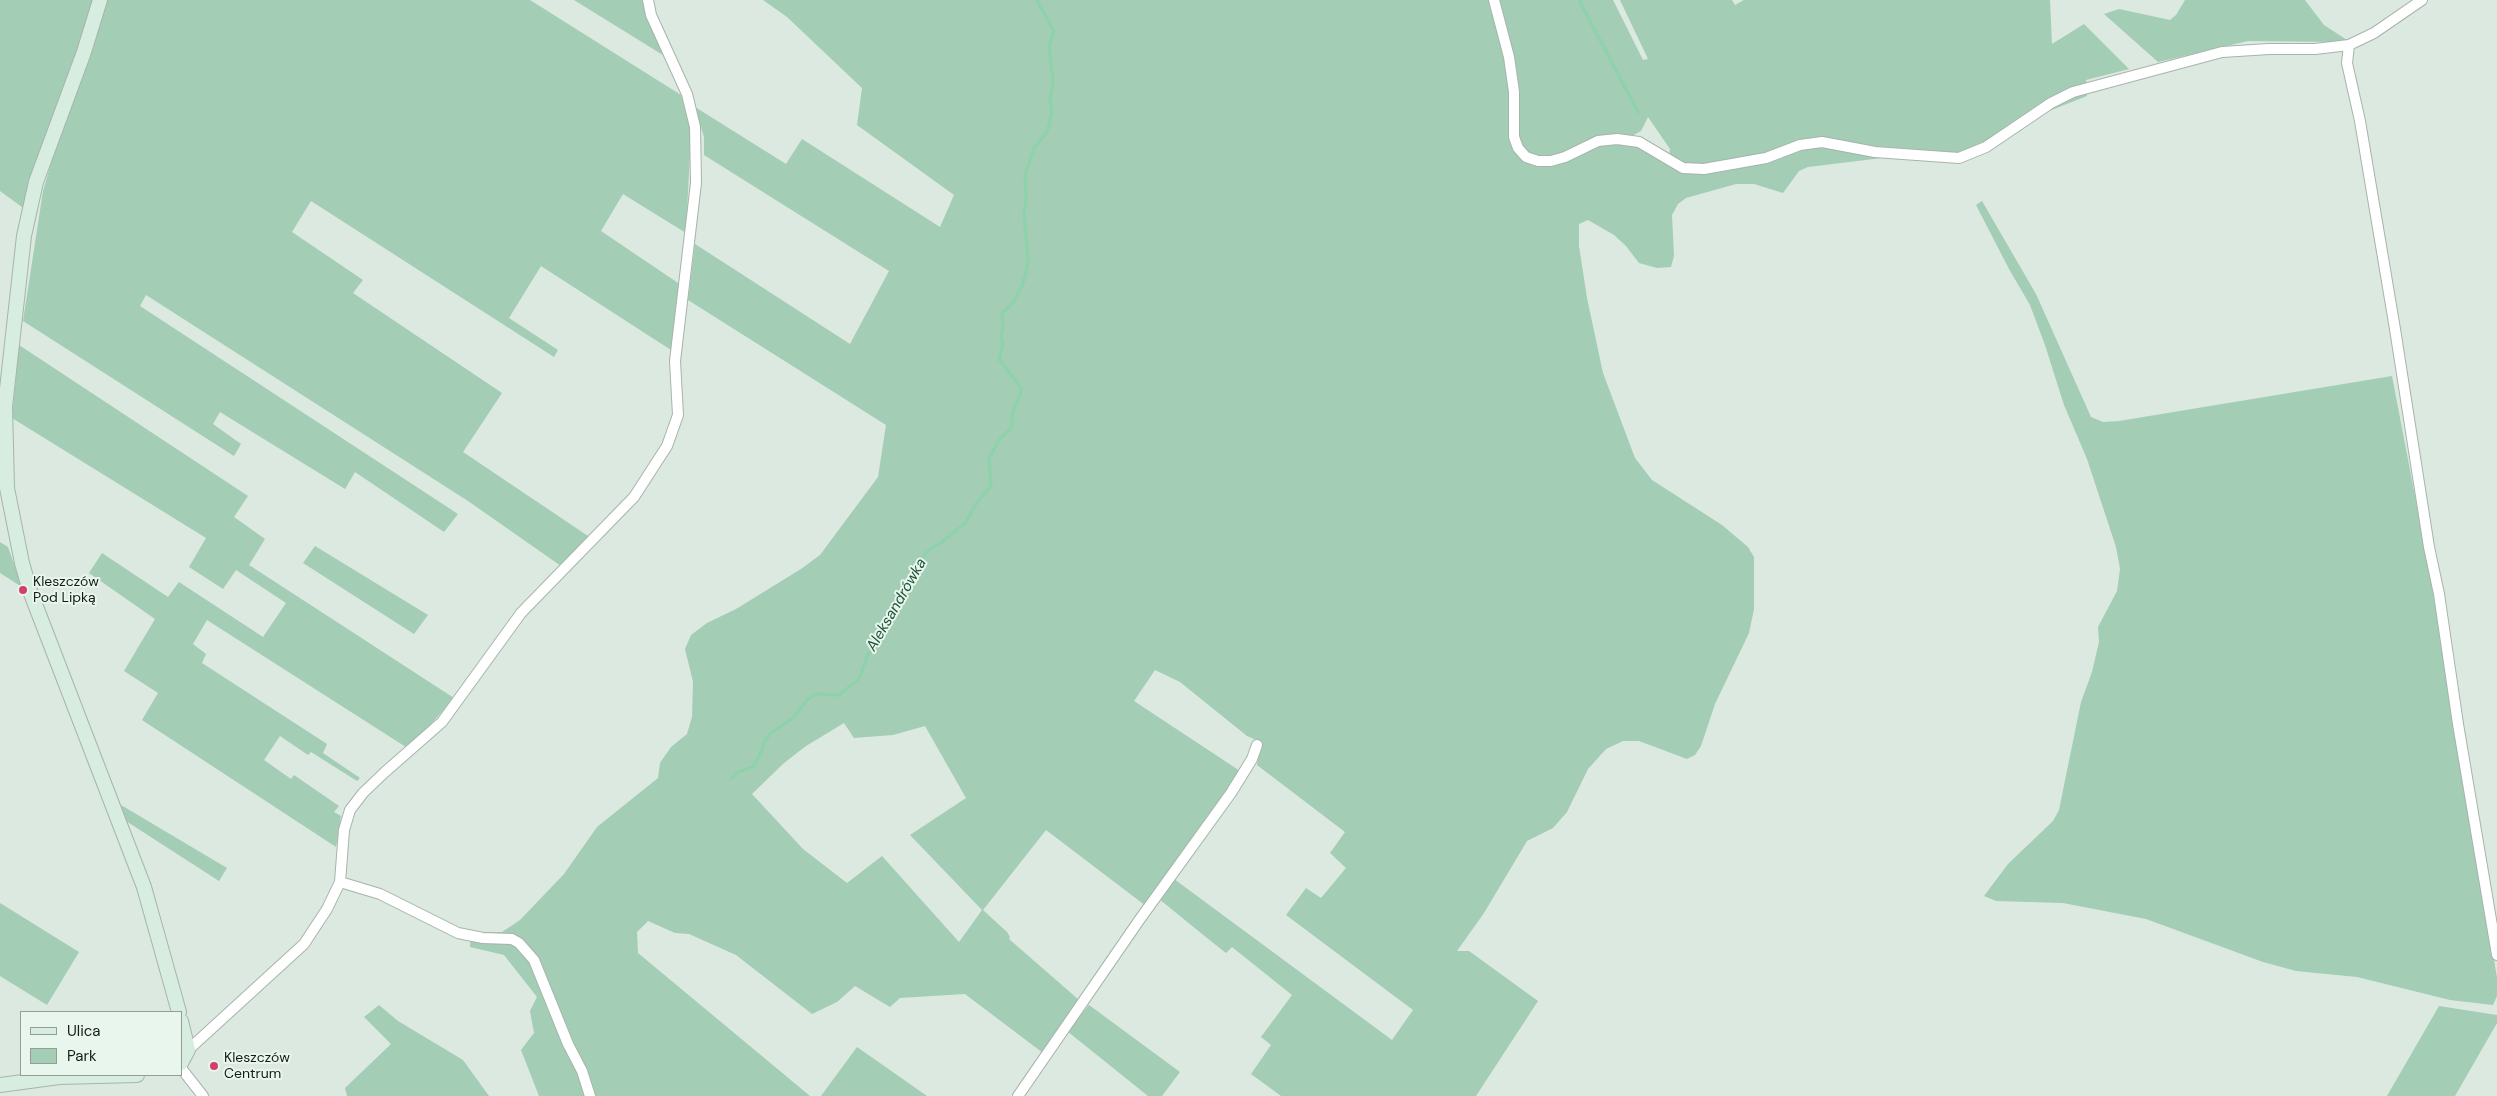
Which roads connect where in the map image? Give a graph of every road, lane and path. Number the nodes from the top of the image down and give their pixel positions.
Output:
1 (100, 0) edge
2 (648, 0) edge
3 (1494, 0) edge
4 (2422, 0) edge
5 (2349, 45) junction
6 (1257, 745) dead end
7 (340, 882) junction
8 (2493, 905) edge
9 (2497, 955) edge
10 (179, 1011) edge
11 (182, 1025) edge
12 (188, 1050) junction
13 (182, 1061) edge
14 (182, 1069) edge
15 (112, 1076) edge
16 (0, 1085) edge
17 (203, 1096) edge
18 (590, 1096) edge
19 (1018, 1096) edge

1 - 10 street
2 - 7 street
3 - 5 street
4 - 5 street
5 - 8 street
6 - 19 street
7 - 12 street
7 - 18 street
8 - 9 street
11 - 12 street
12 - 13 street
14 - 17 street
15 - 16 street

